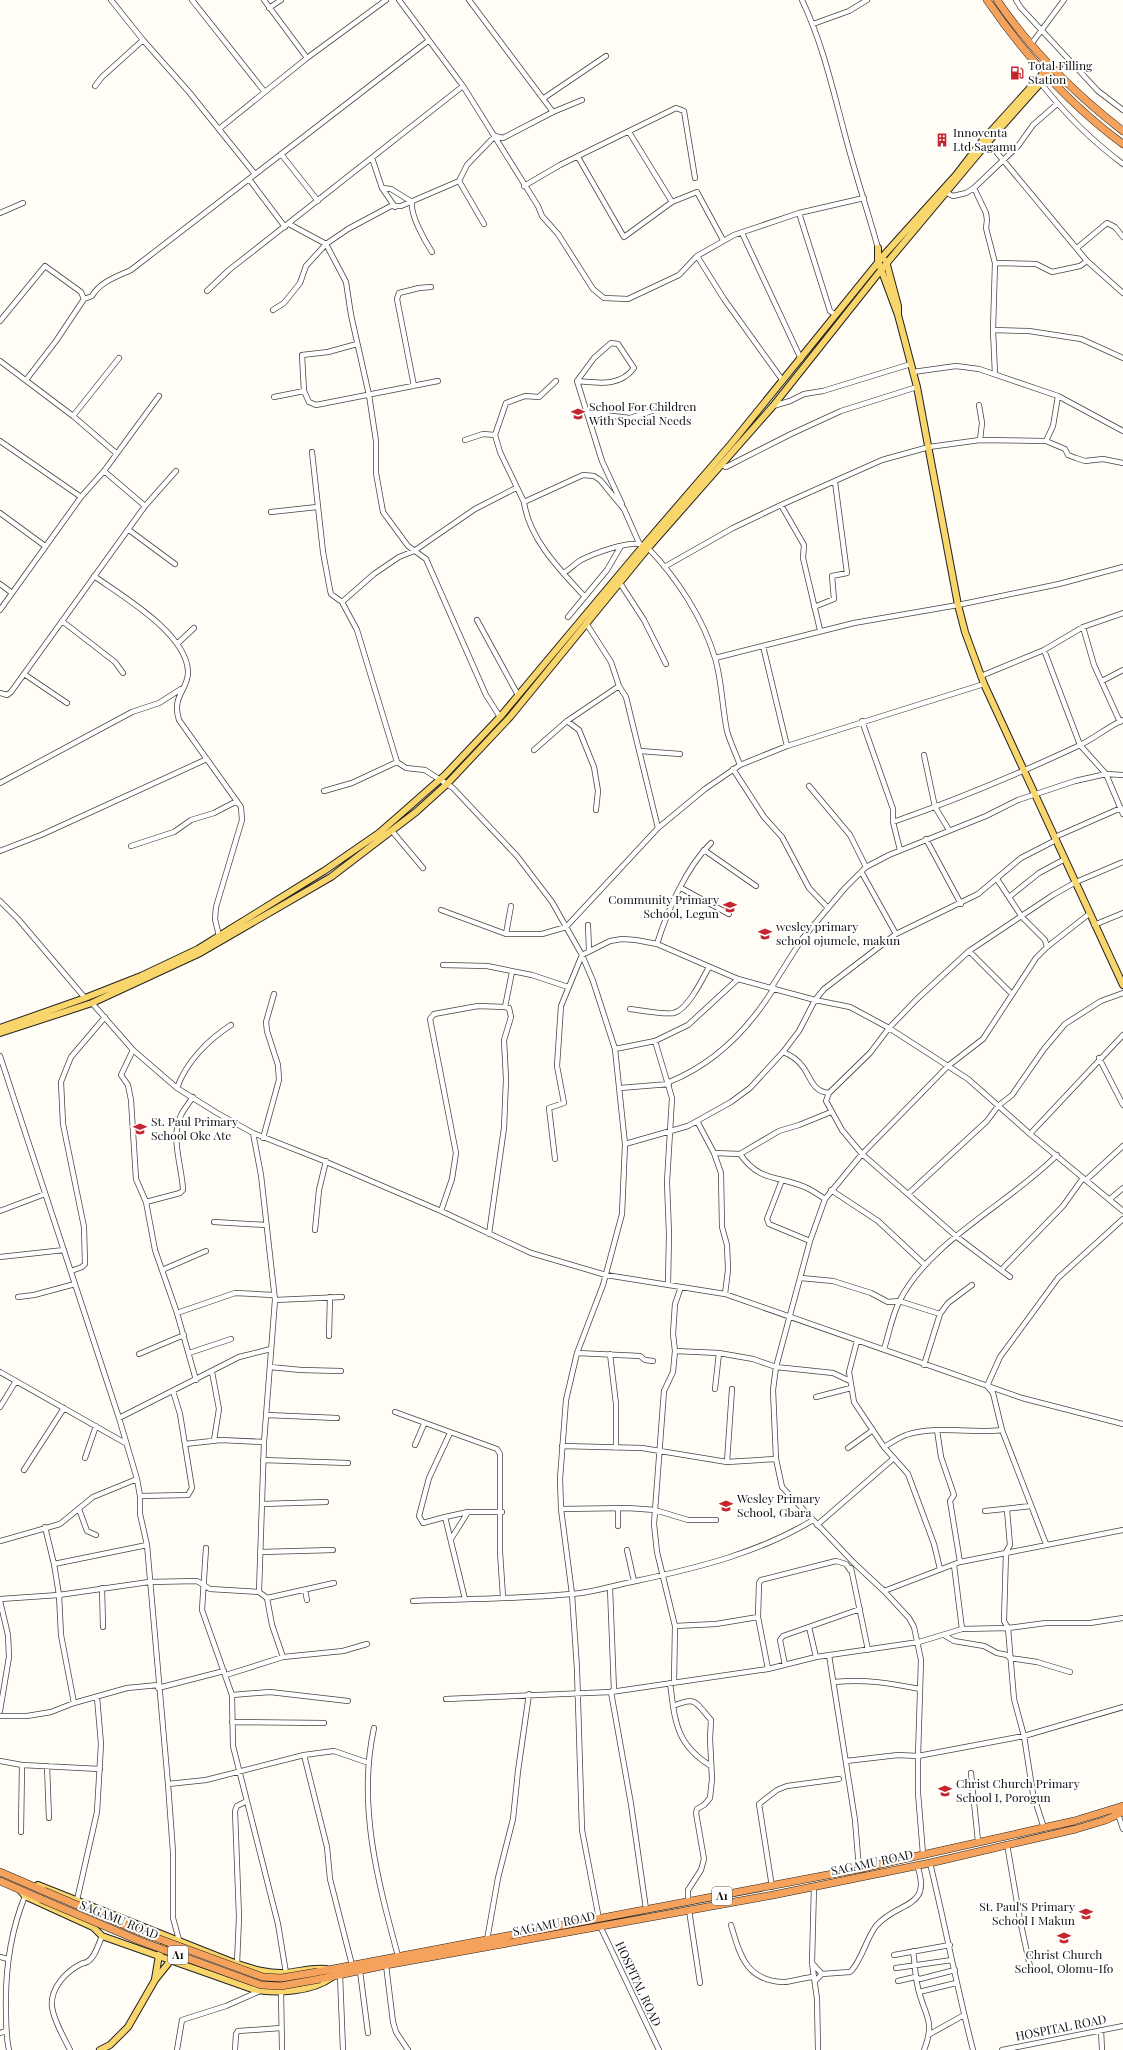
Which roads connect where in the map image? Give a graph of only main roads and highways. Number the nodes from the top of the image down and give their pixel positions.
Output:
1 (987, 0) edge
2 (997, 0) edge
3 (1051, 67) junction
4 (1045, 73) junction
5 (1123, 131) edge
6 (1123, 144) edge
7 (884, 255) junction
8 (894, 256) junction
9 (878, 261) junction
10 (887, 264) junction
11 (881, 270) junction
12 (889, 281) junction
13 (871, 284) junction
14 (644, 545) junction
15 (1123, 985) edge
16 (0, 1028) edge
17 (0, 1033) edge
18 (1123, 1806) edge
19 (1121, 1813) edge
20 (891, 1861) junction
21 (893, 1870) junction
22 (0, 1872) edge
23 (0, 1881) edge
24 (26, 1884) junction
25 (20, 1890) junction
26 (168, 1936) junction
27 (179, 1940) junction
28 (159, 1955) junction
29 (171, 1960) junction
30 (329, 1970) junction
31 (319, 1976) junction
32 (332, 1977) junction
33 (155, 1980) junction
34 (100, 2050) edge

1 - 4 highway
2 - 3 highway
3 - 4 main road
3 - 5 highway
4 - 6 highway
4 - 7 main road
4 - 8 main road
7 - 9 main road
7 - 9 main road
7 - 10 main road
8 - 10 main road
8 - 12 main road
9 - 11 main road
9 - 14 main road
10 - 11 main road
10 - 12 main road
11 - 12 main road
11 - 13 main road
12 - 13 main road
12 - 15 main road
13 - 14 main road
14 - 16 main road
14 - 17 main road
18 - 20 highway, SAGAMU ROAD / A1
19 - 21 highway, SAGAMU ROAD / A1
20 - 21 highway
20 - 30 highway, SAGAMU ROAD / A1
21 - 32 highway, SAGAMU ROAD / A1
22 - 24 highway, SAGAMU ROAD / A1
23 - 25 highway, SAGAMU ROAD / A1
24 - 26 main road
24 - 31 highway, SAGAMU ROAD / A1, bridge
25 - 28 main road
25 - 31 highway, SAGAMU ROAD / A1, bridge
26 - 27 main road
26 - 28 main road
27 - 29 main road
27 - 30 main road
28 - 29 main road
28 - 33 main road
29 - 32 main road
29 - 33 main road
30 - 31 highway, SAGAMU ROAD / A1
31 - 32 highway, SAGAMU ROAD / A1
33 - 34 main road

